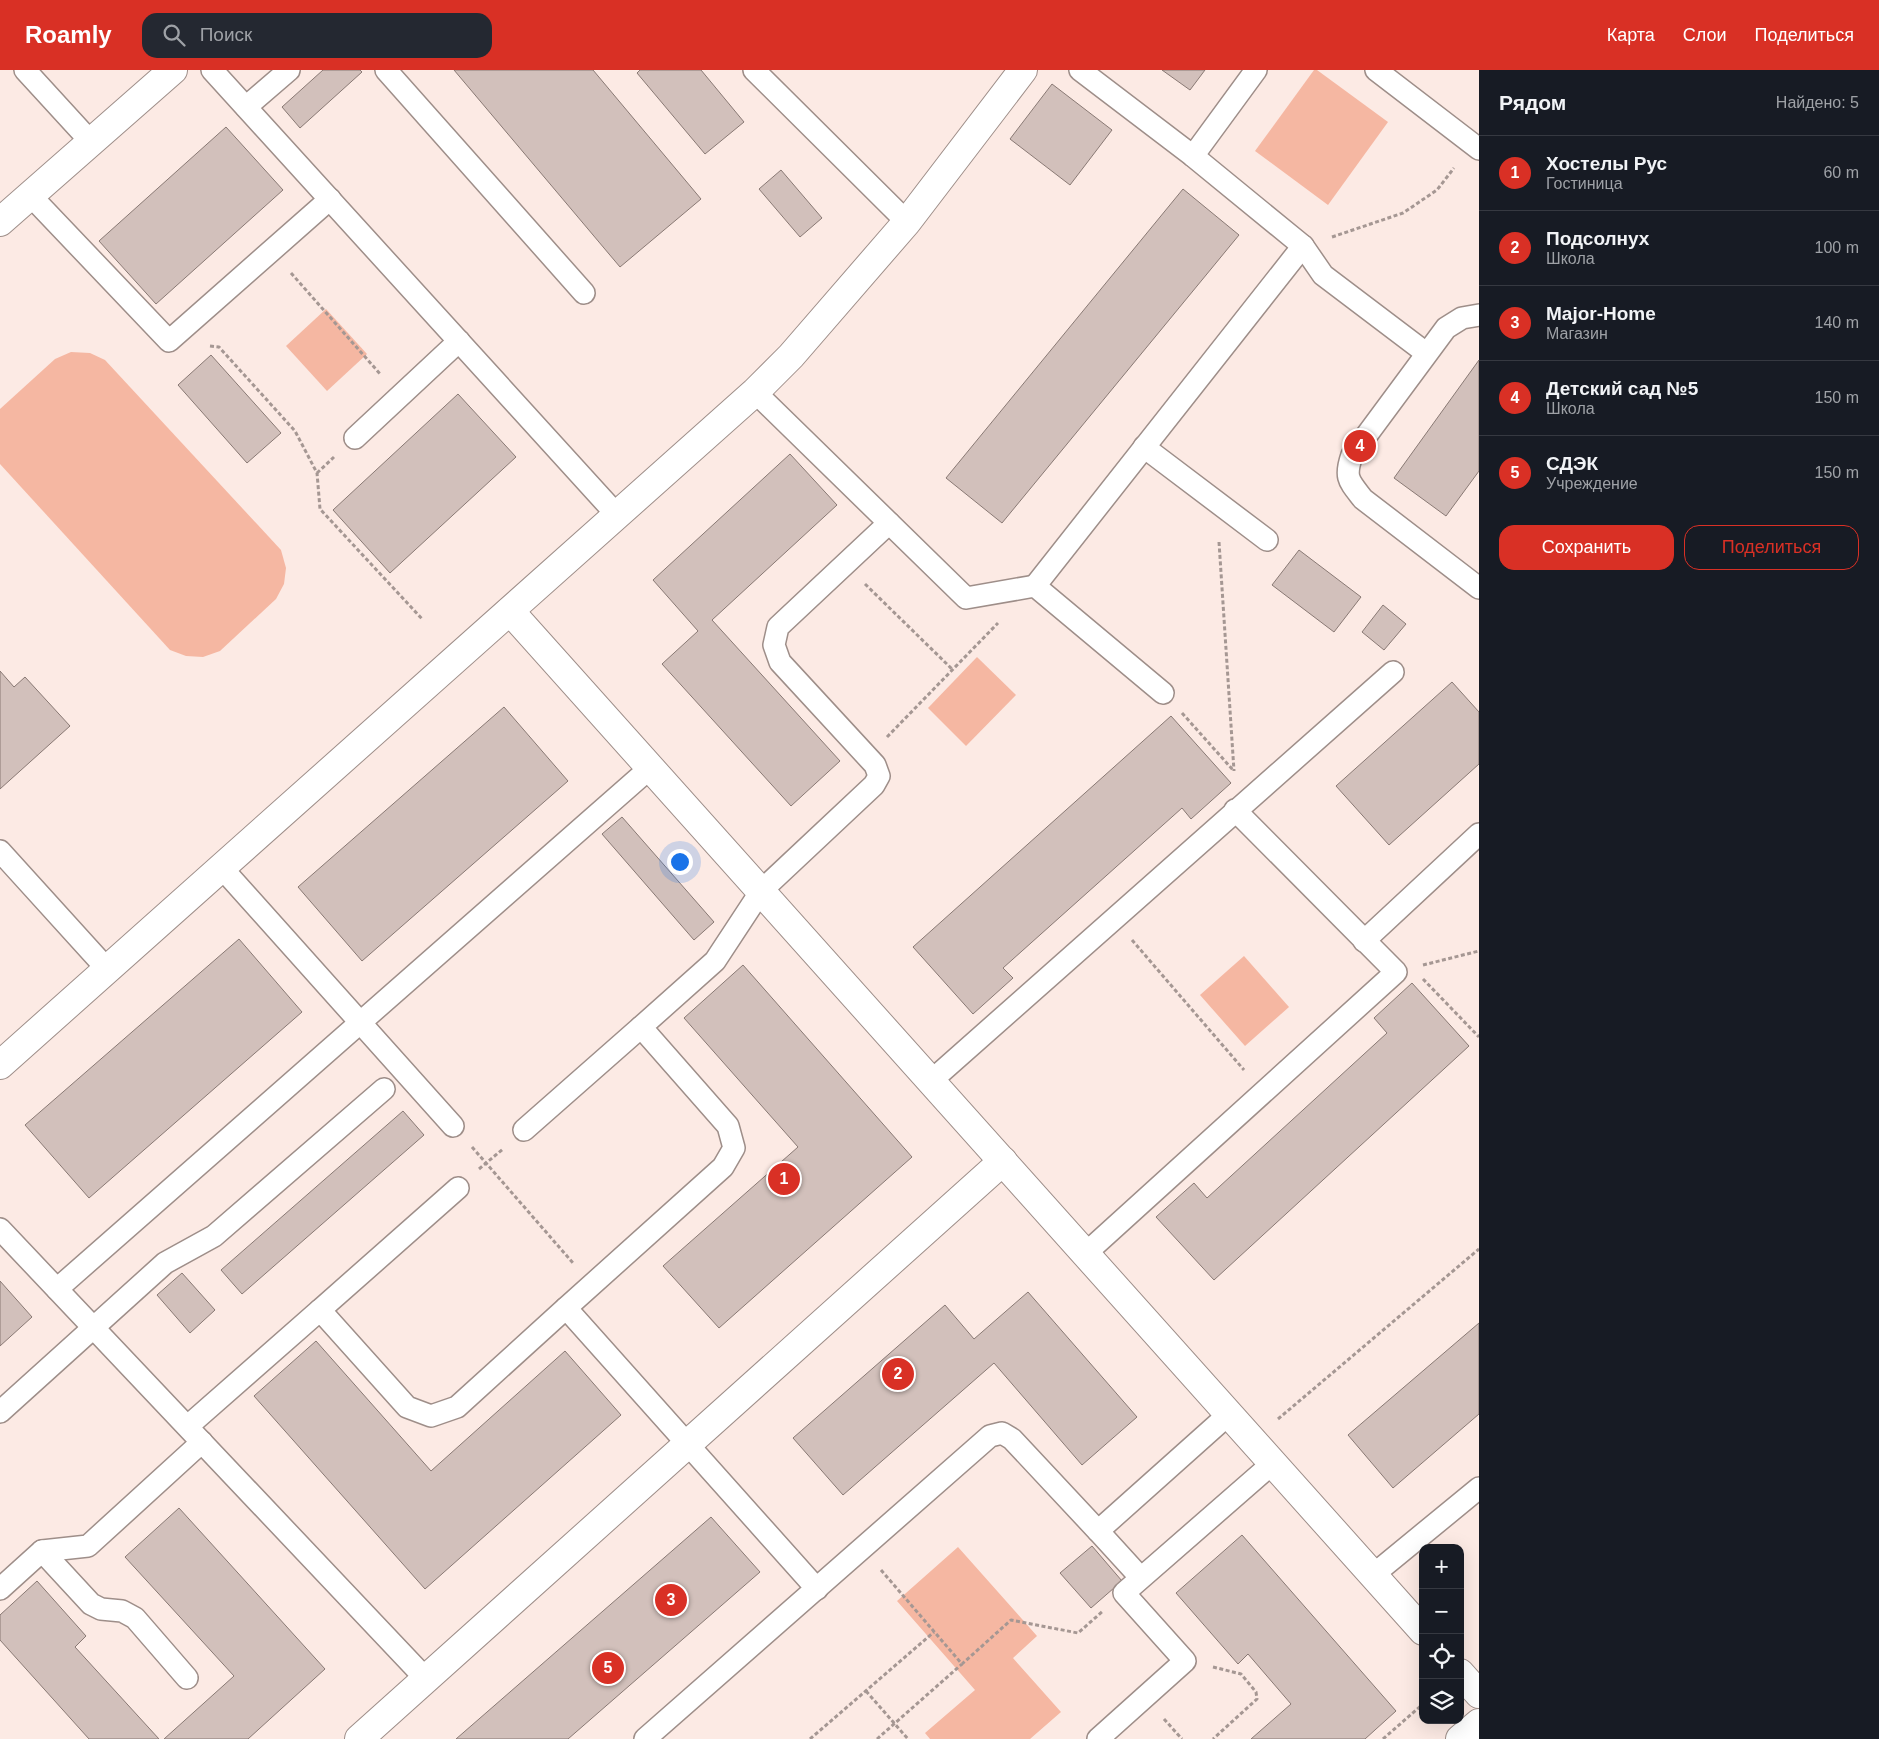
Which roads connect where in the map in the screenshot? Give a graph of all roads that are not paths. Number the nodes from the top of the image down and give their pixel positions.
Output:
1 (26, 70) edge
2 (173, 70) edge
3 (212, 70) edge
4 (289, 70) edge
5 (386, 70) edge
6 (754, 70) edge
7 (1023, 70) edge
8 (1080, 70) edge
9 (1256, 70) edge
10 (1376, 70) edge
11 (246, 107) junction
12 (90, 142) junction
13 (1477, 143) edge
14 (1193, 156) junction
15 (30, 195) junction
16 (330, 199) junction
17 (0, 222) edge
18 (907, 222) junction
19 (1303, 246) junction
20 (584, 293) dead end
21 (1479, 316) edge
22 (459, 341) junction
23 (1426, 353) junction
24 (755, 392) junction
25 (355, 438) dead end
26 (1144, 447) junction
27 (616, 515) junction
28 (888, 523) junction
29 (1267, 540) dead end
30 (1035, 586) junction
31 (1479, 588) edge
32 (510, 611) junction
33 (1393, 672) dead end
34 (1163, 692) road end
35 (650, 768) junction
36 (1235, 810) junction
37 (1479, 834) edge
38 (0, 851) edge
39 (221, 866) junction
40 (761, 891) junction
41 (1364, 941) junction
42 (108, 969) junction
43 (360, 1023) junction
44 (640, 1027) junction
45 (0, 1065) edge
46 (931, 1081) junction
47 (384, 1089) dead end
48 (453, 1126) road end
49 (524, 1130) road end
50 (1002, 1161) junction
51 (458, 1188) road end
52 (0, 1229) edge
53 (1085, 1254) junction
54 (58, 1289) junction
55 (566, 1308) junction
56 (320, 1310) junction
57 (94, 1328) junction
58 (0, 1412) edge
59 (1229, 1414) junction
60 (188, 1426) junction
61 (202, 1442) junction
62 (688, 1444) junction
63 (1273, 1463) junction
64 (1479, 1488) edge
65 (1098, 1531) junction
66 (42, 1552) junction
67 (1373, 1575) junction
68 (1140, 1577) junction
69 (0, 1589) edge
70 (817, 1589) junction
71 (1419, 1627) edge
72 (1464, 1677) edge
73 (188, 1678) dead end
74 (426, 1679) junction
75 (1479, 1694) edge
76 (1479, 1723) edge
77 (359, 1739) edge
78 (645, 1739) edge
79 (1098, 1739) edge
80 (1460, 1739) edge

1 - 12 lane
2 - 12 street
3 - 11 lane
4 - 11 lane
5 - 20 lane
6 - 18 lane
7 - 18 street
8 - 14 lane
9 - 14 lane
10 - 13 lane
11 - 16 lane
12 - 15 street
14 - 19 lane
15 - 16 lane
15 - 17 street
16 - 22 lane
18 - 24 street
19 - 23 lane
19 - 26 lane
21 - 23 lane
22 - 25 lane
22 - 27 lane
23 - 31 lane
24 - 27 street
24 - 28 lane
26 - 29 lane
26 - 30 lane
27 - 32 street
28 - 30 lane
28 - 40 lane
30 - 34 lane
32 - 35 street
32 - 39 street
33 - 36 lane
35 - 40 street
35 - 43 lane
36 - 41 lane
36 - 46 lane
37 - 41 lane
38 - 42 lane
39 - 42 street
39 - 43 lane
40 - 44 lane
40 - 46 street
41 - 53 lane
42 - 45 street
43 - 48 lane
43 - 54 lane
44 - 49 lane
44 - 55 lane
46 - 50 street
47 - 57 lane
50 - 53 street
50 - 62 street
51 - 56 lane
52 - 54 lane
53 - 59 street
54 - 57 lane
55 - 56 lane
55 - 62 lane
56 - 60 lane
57 - 58 lane
57 - 60 lane
59 - 63 street
59 - 65 lane
60 - 61 lane
61 - 66 lane
61 - 74 lane
62 - 70 lane
62 - 74 street
63 - 67 street
63 - 68 lane
64 - 67 lane
65 - 68 lane
65 - 70 lane
66 - 69 lane
66 - 73 lane
67 - 71 street
68 - 79 lane
70 - 78 lane
72 - 75 street
74 - 77 street
76 - 80 street

